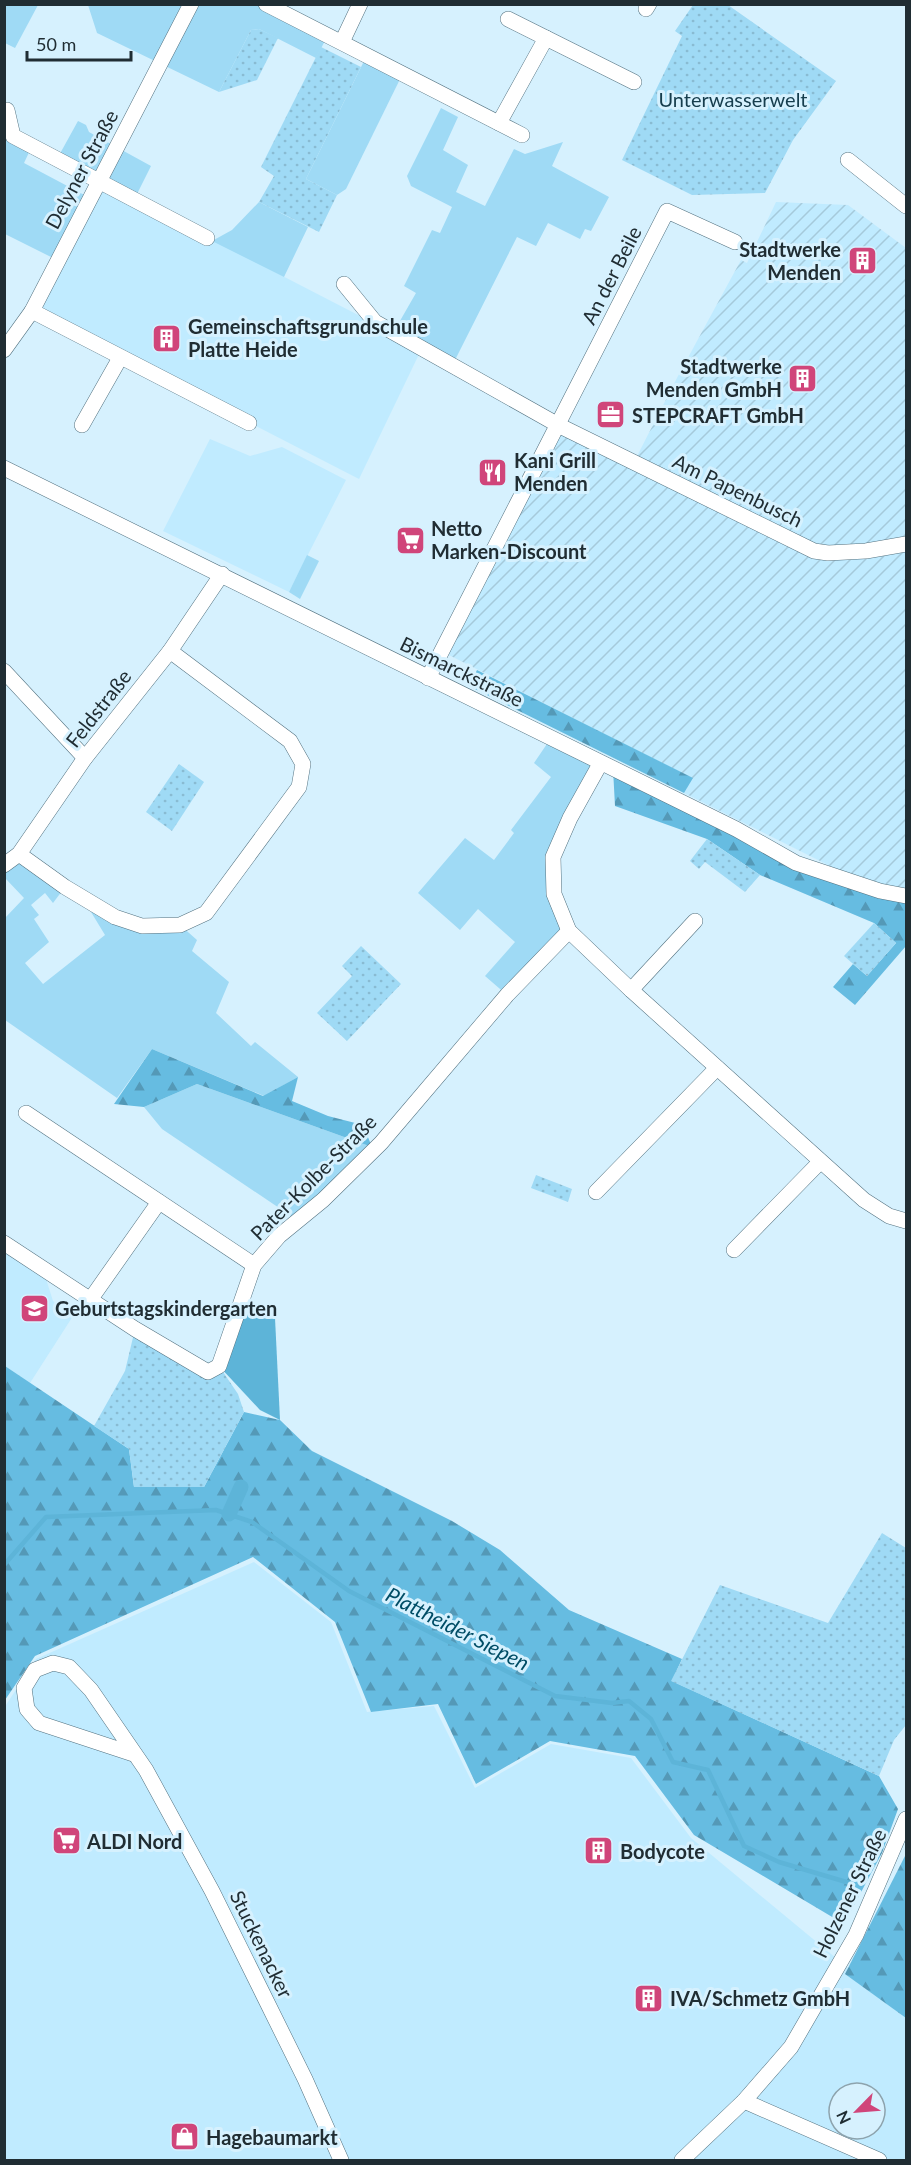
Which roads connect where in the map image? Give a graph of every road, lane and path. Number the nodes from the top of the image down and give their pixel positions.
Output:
1 (191, 4) edge
2 (266, 4) edge
3 (360, 4) edge
4 (508, 19) dead end
5 (546, 38) junction
6 (342, 42) junction
7 (634, 82) dead end
8 (7, 110) dead end
9 (499, 123) junction
10 (522, 135) dead end
11 (848, 160) dead end
12 (99, 181) junction
13 (906, 206) edge
14 (207, 238) dead end
15 (735, 242) dead end
16 (344, 284) dead end
17 (32, 311) junction
18 (4, 350) edge
19 (120, 358) junction
20 (249, 423) dead end
21 (82, 425) dead end
22 (560, 426) junction
23 (4, 468) edge
24 (906, 544) edge
25 (222, 574) junction
26 (170, 651) junction
27 (4, 671) edge
28 (428, 678) junction
29 (85, 758) junction
30 (600, 764) junction
31 (19, 854) junction
32 (4, 866) edge
33 (906, 896) edge
34 (694, 921) dead end
35 (569, 931) junction
36 (631, 990) junction
37 (717, 1068) junction
38 (26, 1113) dead end
39 (820, 1162) junction
40 (596, 1192) dead end
41 (159, 1202) junction
42 (906, 1221) edge
43 (4, 1243) edge
44 (734, 1250) dead end
45 (254, 1265) junction
46 (90, 1300) junction
47 (133, 1754) junction
48 (906, 1819) edge
49 (744, 2101) junction
50 (341, 2160) edge
51 (682, 2160) edge
52 (879, 2160) edge

1 - 12 street, Delyner Straße
2 - 6 street
3 - 6 street
4 - 5 street
5 - 7 street
5 - 9 street
6 - 9 street
8 - 12 street
9 - 10 street
11 - 13 street
12 - 14 street
12 - 17 street, Delyner Straße
15 - 22 street, An der Beile
16 - 22 street, Am Papenbusch
17 - 18 street, Delyner Straße
17 - 19 street
19 - 20 street
19 - 21 street
22 - 24 street, Am Papenbusch
22 - 28 street
23 - 25 street, Bismarckstraße
25 - 26 street, Feldstraße
25 - 28 street, Bismarckstraße
26 - 29 street, Feldstraße
26 - 31 street
27 - 29 street
28 - 30 street, Bismarckstraße
29 - 31 street, Feldstraße
30 - 33 street, Bismarckstraße
30 - 35 street
31 - 32 street, Feldstraße
34 - 36 street
35 - 36 street
35 - 45 street, Pater-Kolbe-Straße
36 - 37 street
37 - 39 street
37 - 40 street
38 - 41 street
39 - 42 street
39 - 44 street
41 - 45 street
41 - 46 street
43 - 46 street, Pater-Kolbe-Straße
45 - 46 street, Pater-Kolbe-Straße
47 - 47 street, Stuckenacker
47 - 50 street, Stuckenacker
48 - 49 street, Holzener Straße
49 - 51 street, Holzener Straße
49 - 52 street

